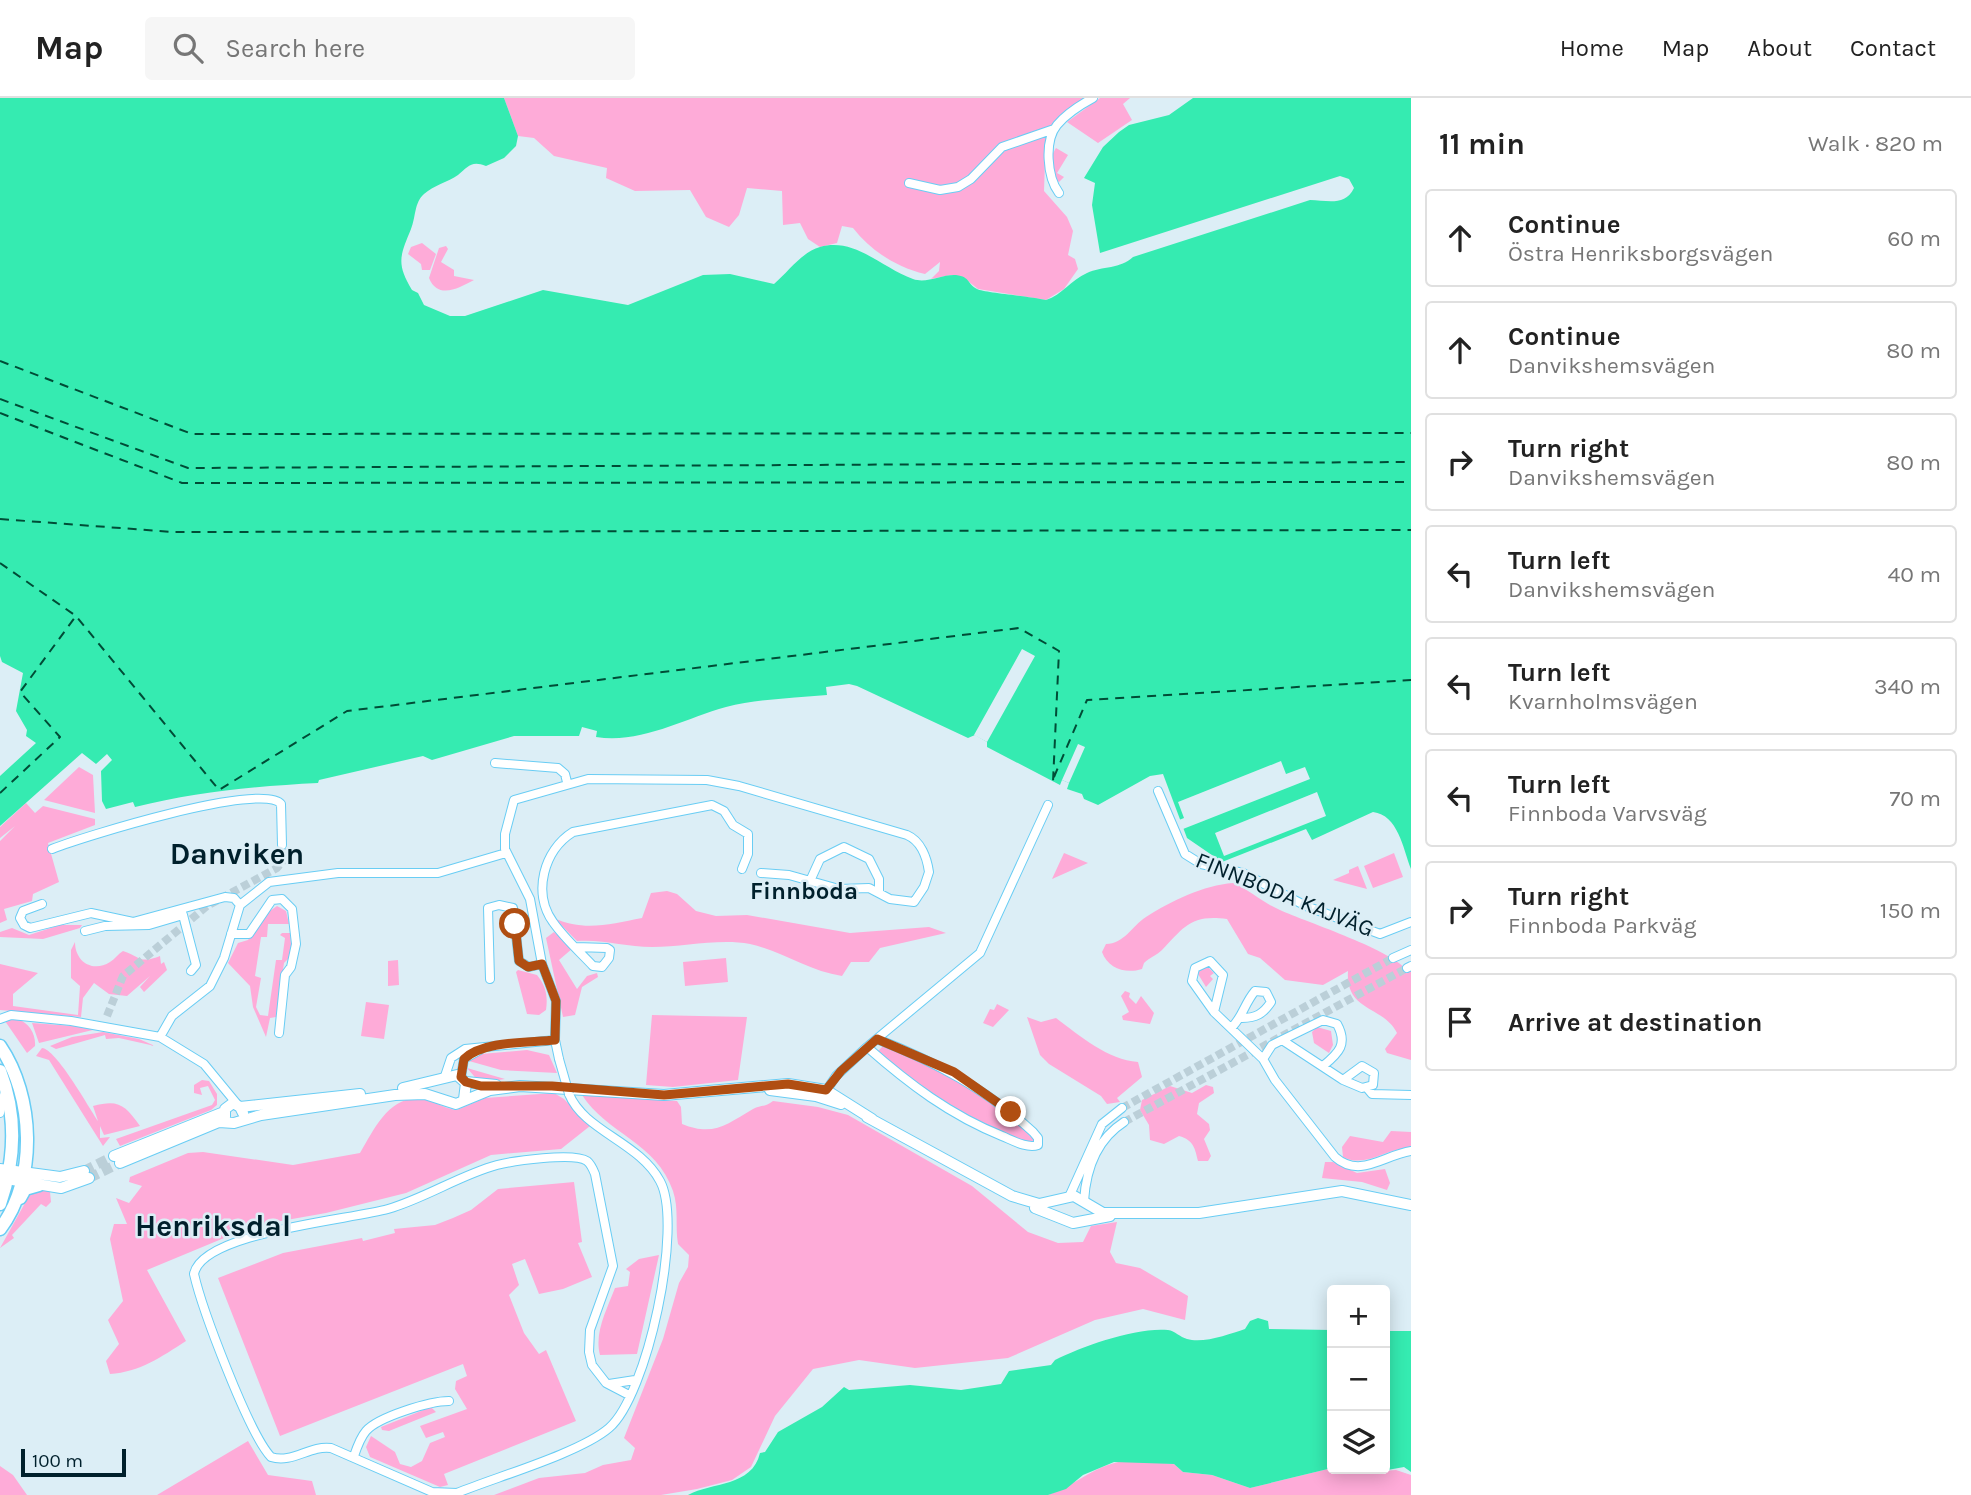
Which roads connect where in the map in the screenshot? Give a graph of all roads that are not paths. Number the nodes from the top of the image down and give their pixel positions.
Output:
1 (1093, 98) edge
2 (1054, 129) junction
3 (909, 183) dead end
4 (1059, 194) dead end
5 (495, 763) dead end
6 (567, 782) junction
7 (1158, 791) dead end
8 (1048, 805) dead end
9 (282, 845) tunnel mouth
10 (52, 849) dead end
11 (506, 853) junction
12 (742, 869) dead end
13 (761, 873) dead end
14 (810, 881) junction
15 (879, 892) junction
16 (42, 904) dead end
17 (240, 905) junction
18 (544, 905) junction
19 (532, 908) junction
20 (182, 912) junction
21 (1411, 922) edge
22 (85, 931) dead end
23 (231, 934) junction
24 (576, 947) dead end
25 (1411, 950) edge
26 (1393, 958) tunnel mouth
27 (542, 964) junction
28 (191, 971) dead end
29 (490, 979) dead end
30 (1214, 1012) junction
31 (2, 1017) edge
32 (1242, 1018) dead end
33 (1231, 1028) junction
34 (279, 1033) dead end
35 (160, 1037) junction
36 (877, 1039) junction
37 (555, 1040) junction
38 (1282, 1040) junction
39 (0, 1046) edge
40 (486, 1047) junction
41 (867, 1047) junction
42 (1263, 1059) junction
43 (1323, 1066) junction
44 (1, 1074) edge
45 (443, 1078) junction
46 (464, 1079) junction
47 (1343, 1080) junction
48 (510, 1087) junction
49 (1367, 1088) junction
50 (824, 1093) junction
51 (1411, 1096) edge
52 (441, 1098) junction
53 (464, 1099) junction
54 (1122, 1108) tunnel mouth
55 (231, 1110) junction
56 (0, 1113) edge
57 (1124, 1122) tunnel mouth
58 (1411, 1151) edge
59 (117, 1160) tunnel mouth
60 (4, 1174) edge
61 (23, 1177) junction
62 (39, 1185) junction
63 (1019, 1199) junction
64 (1066, 1199) junction
65 (1085, 1203) junction
66 (0, 1204) edge
67 (1411, 1205) edge
68 (1128, 1213) junction
69 (1064, 1219) junction
70 (1078, 1223) junction
71 (0, 1229) edge
72 (0, 1235) edge
73 (635, 1380) junction
74 (606, 1384) junction
75 (629, 1395) junction
76 (449, 1401) dead end
77 (354, 1455) junction

1 - 2 street
2 - 3 street
2 - 4 street
5 - 6 street
6 - 11 street
6 - 15 street
7 - 21 street, FINNBODA KAJVÄG
8 - 36 street
9 - 10 street
11 - 17 street
11 - 19 street
12 - 18 street
13 - 14 street
14 - 15 street
14 - 15 street
16 - 20 street
17 - 20 street
17 - 23 street
18 - 19 street
18 - 24 street
19 - 27 street
20 - 22 street
20 - 28 street
23 - 34 street
23 - 35 street
25 - 26 street
27 - 29 street
27 - 37 street
30 - 30 street
30 - 33 street
31 - 35 street
32 - 33 street
33 - 42 street
35 - 55 street
36 - 41 street
36 - 41 street
37 - 40 street
37 - 73 street, bridge
38 - 42 street
38 - 43 street
38 - 43 street
39 - 61 main road
40 - 45 street
40 - 46 street
41 - 50 street
42 - 58 street
43 - 47 street
44 - 56 street
44 - 60 main road
45 - 46 street
45 - 52 street
45 - 55 street
46 - 48 street
46 - 53 street
47 - 49 street
47 - 49 street
48 - 50 street
48 - 53 street
49 - 51 street
50 - 63 street
52 - 53 street
52 - 55 street
54 - 64 street
55 - 59 street
57 - 65 street
60 - 61 street
60 - 66 main road
61 - 62 street
61 - 62 street
61 - 71 main road
62 - 72 main road
63 - 64 street
63 - 69 street
64 - 65 street
64 - 69 street
65 - 68 street
65 - 70 street
67 - 68 street
68 - 70 street
69 - 70 street
73 - 74 street
73 - 75 street
74 - 75 street
74 - 77 street
75 - 77 street
76 - 77 street

